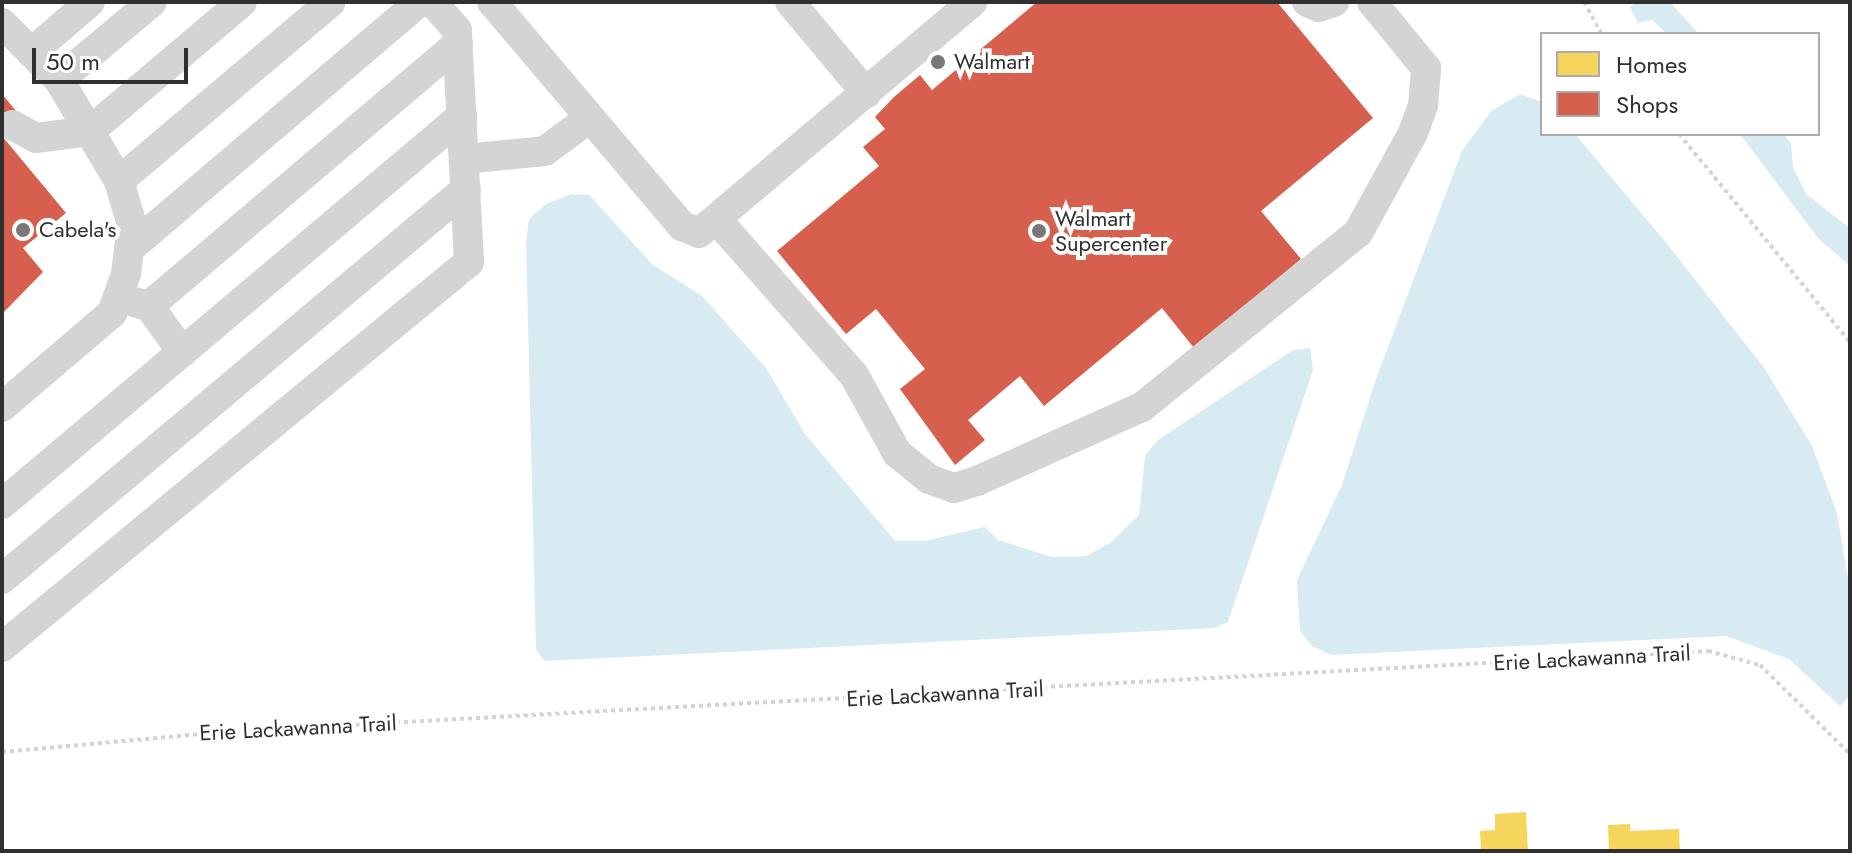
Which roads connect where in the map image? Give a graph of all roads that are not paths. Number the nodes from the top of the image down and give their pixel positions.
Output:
1 (90, 2) edge
2 (152, 2) edge
3 (242, 2) edge
4 (331, 2) edge
5 (419, 2) edge
6 (433, 2) edge
7 (492, 2) edge
8 (790, 2) edge
9 (972, 2) edge
10 (1307, 2) edge
11 (1334, 2) edge
12 (1372, 2) edge
13 (2, 23) edge
14 (458, 44) junction
15 (33, 51) junction
16 (59, 80) junction
17 (866, 93) junction
18 (462, 116) junction
19 (588, 119) junction
20 (12, 125) dead end
21 (90, 131) junction
22 (464, 159) junction
23 (119, 181) junction
24 (466, 189) junction
25 (718, 221) junction
26 (129, 249) junction
27 (117, 297) junction
28 (149, 306) junction
29 (182, 352) junction
30 (2, 407) edge
31 (2, 504) edge
32 (2, 579) edge
33 (2, 647) edge

1 - 15 lane
2 - 16 lane
3 - 21 lane
4 - 23 lane
5 - 26 lane
6 - 14 lane
7 - 19 lane
8 - 17 lane
9 - 17 lane
10 - 11 lane
12 - 25 lane
13 - 15 lane
14 - 18 lane
14 - 28 lane
15 - 16 lane
16 - 21 lane
17 - 25 lane
18 - 22 lane
18 - 29 lane
19 - 22 lane
19 - 25 lane
20 - 21 lane
21 - 23 lane
22 - 24 lane
23 - 26 lane
24 - 32 lane
24 - 33 lane
26 - 27 lane
27 - 28 lane
27 - 30 lane
28 - 29 lane
29 - 31 lane

